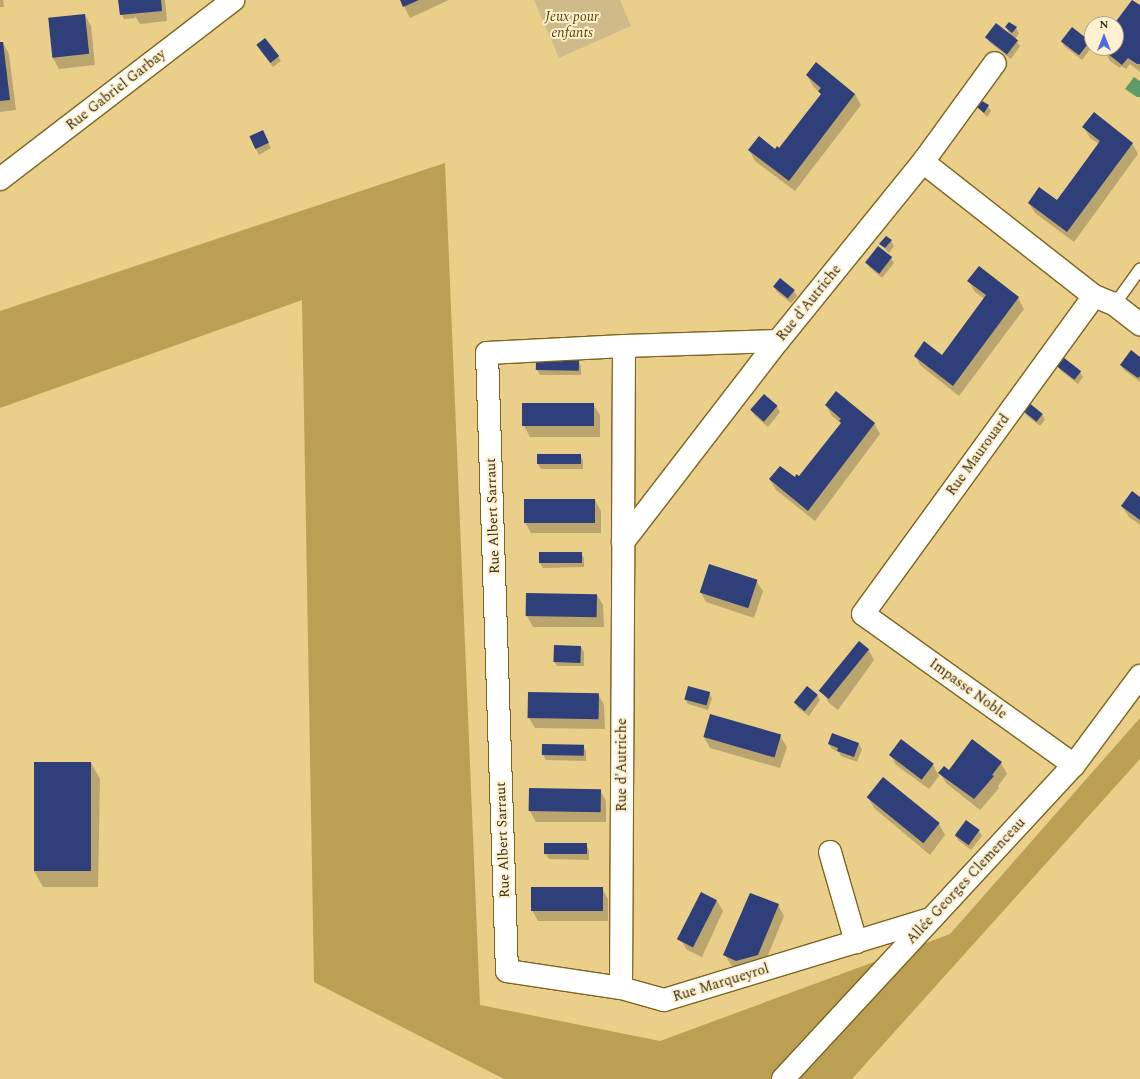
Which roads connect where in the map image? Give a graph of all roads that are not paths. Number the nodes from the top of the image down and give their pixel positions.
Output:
1 (233, 0) edge
2 (995, 63) dead end
3 (922, 162) junction
4 (0, 179) edge
5 (1140, 268) edge
6 (1104, 300) junction
7 (1140, 324) edge
8 (778, 341) junction
9 (624, 346) junction
10 (623, 542) junction
11 (863, 614) joint
12 (1140, 676) edge
13 (1074, 765) junction
14 (830, 852) dead end
15 (931, 919) junction
16 (856, 942) junction
17 (507, 971) joint
18 (622, 988) junction
19 (783, 1079) edge

1 - 4 street, Rue Gabriel Garbay
2 - 3 street, Rue d'Autriche
3 - 6 street
3 - 8 street, Rue d'Autriche
5 - 6 lane
6 - 7 street
6 - 11 street, Rue Maurouard
8 - 9 street, Rue Albert Sarraut
8 - 10 street, Rue d'Autriche
9 - 10 street, Rue d'Autriche
9 - 17 street, Rue Albert Sarraut
10 - 18 street, Rue d'Autriche
11 - 13 street, Impasse Noble
12 - 13 street, Allée Georges Clemenceau
13 - 15 street, Allée Georges Clemenceau
14 - 16 street
15 - 16 street, Rue Marqueyrol
15 - 19 street, Allée Georges Clemenceau
16 - 18 street, Rue Marqueyrol
17 - 18 street, Rue Marqueyrol

